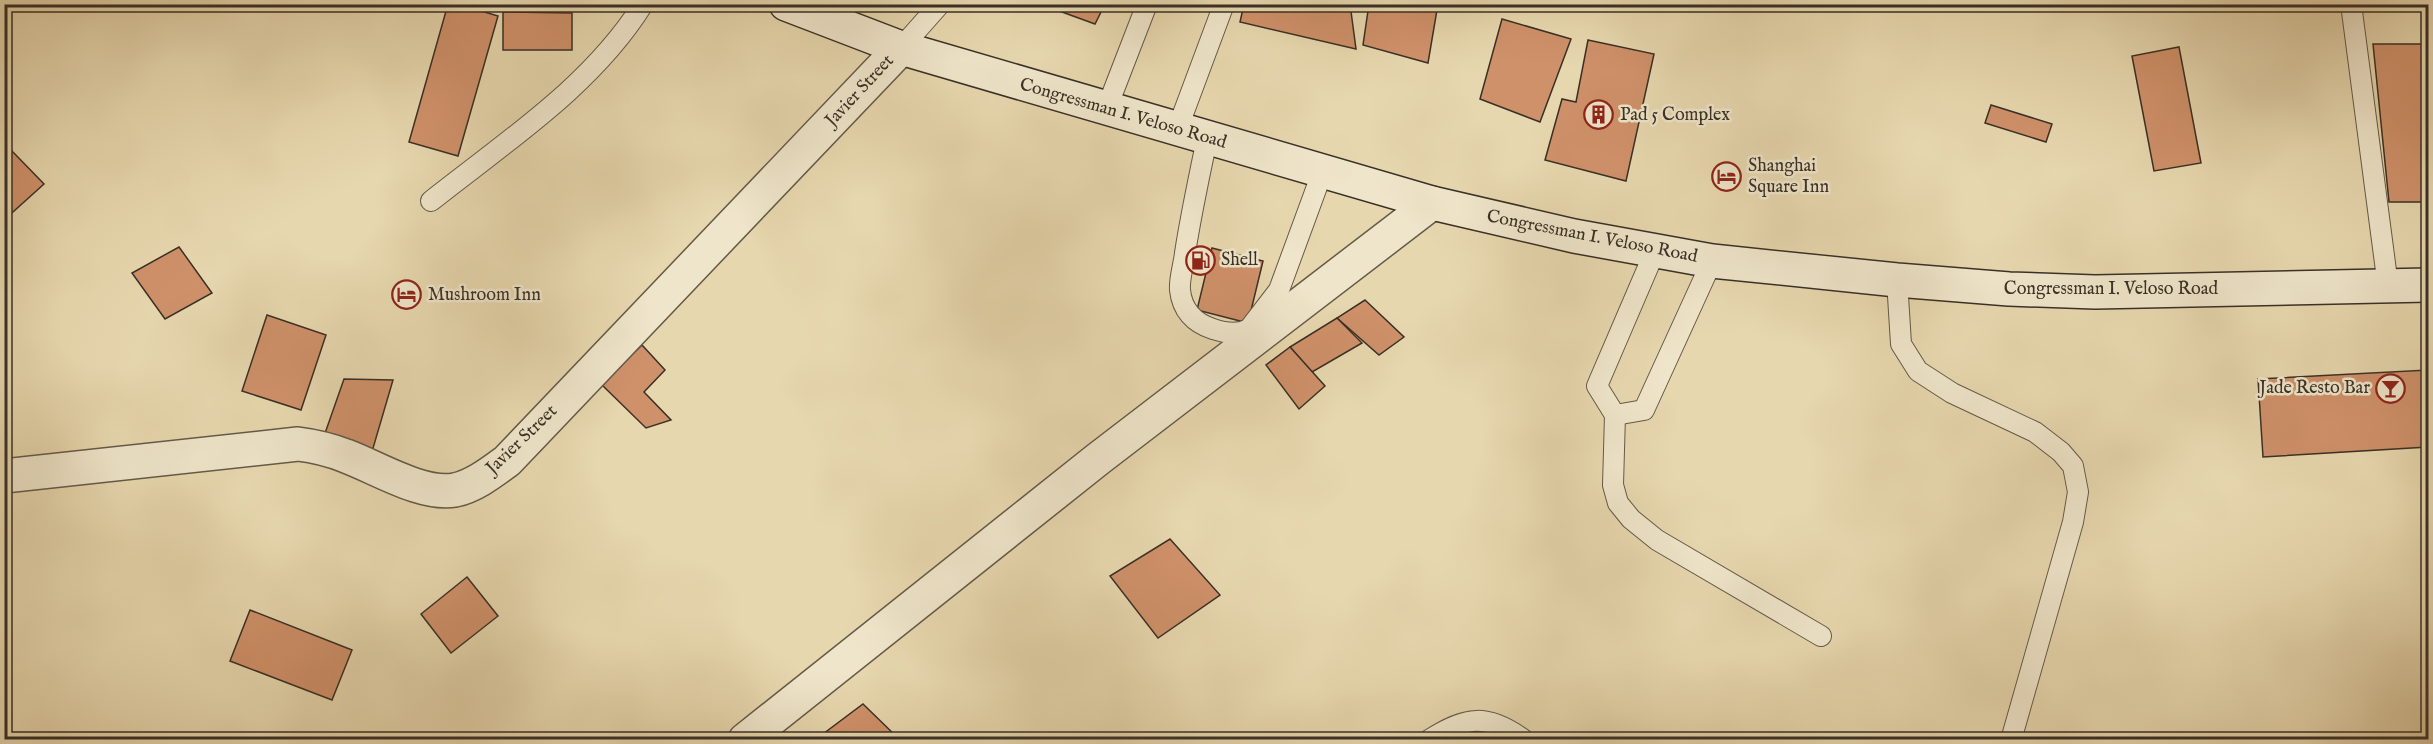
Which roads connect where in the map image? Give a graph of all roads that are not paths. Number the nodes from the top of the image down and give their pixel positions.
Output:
1 (643, 4) edge
2 (940, 4) edge
3 (1147, 4) edge
4 (1224, 4) edge
5 (2351, 4) edge
6 (791, 5) edge
7 (901, 48) junction
8 (1106, 110) junction
9 (1192, 134) junction
10 (1322, 173) junction
11 (431, 201) dead end
12 (1432, 203) junction
13 (1655, 251) junction
14 (1712, 261) junction
15 (1897, 280) junction
16 (2428, 285) edge
17 (2388, 286) junction
18 (1615, 415) junction
19 (4, 476) edge
20 (1821, 636) dead end
21 (745, 740) edge
22 (1429, 740) edge
23 (1524, 740) edge
24 (2011, 740) edge

1 - 11 lane
2 - 7 lane
3 - 8 lane
4 - 9 lane
5 - 17 lane
6 - 7 street, Congressman I. Veloso Road
7 - 8 street, Congressman I. Veloso Road
7 - 19 street, Javier Street
8 - 9 street, Congressman I. Veloso Road
9 - 10 street, Congressman I. Veloso Road
9 - 10 lane
10 - 12 street, Congressman I. Veloso Road
12 - 13 street, Congressman I. Veloso Road
12 - 21 street
13 - 14 street, Congressman I. Veloso Road
13 - 18 lane
14 - 15 street, Congressman I. Veloso Road
14 - 18 lane
15 - 17 street, Congressman I. Veloso Road
15 - 24 lane
16 - 17 street, Congressman I. Veloso Road
18 - 20 lane
22 - 23 lane

